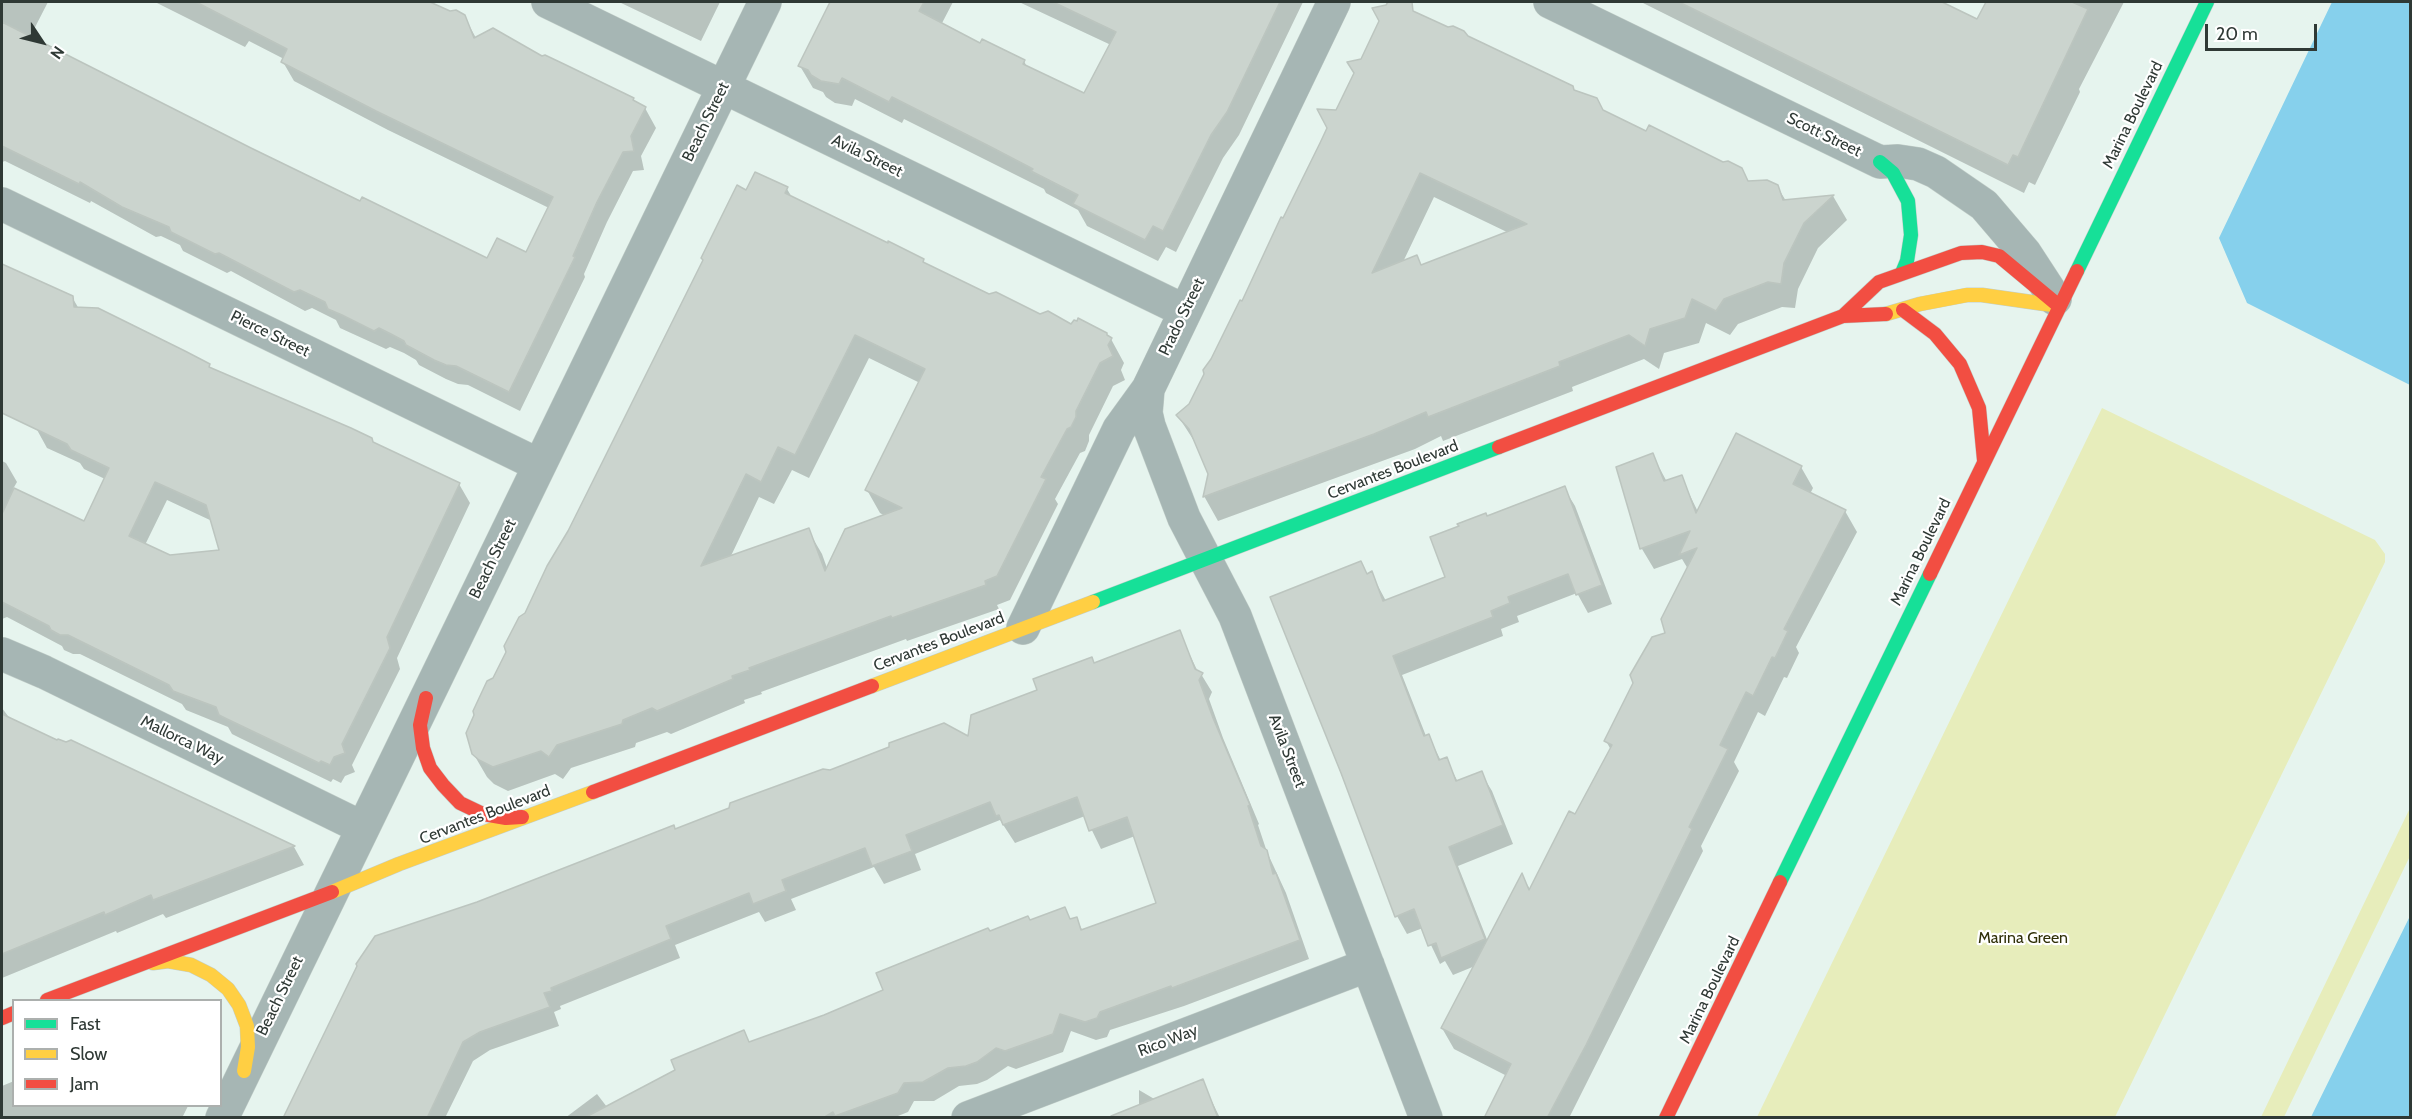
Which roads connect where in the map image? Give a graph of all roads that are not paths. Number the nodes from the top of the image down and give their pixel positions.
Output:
1 (548, 2) edge
2 (765, 2) edge
3 (1334, 2) edge
4 (1550, 2) edge
5 (2207, 2) edge
6 (723, 87) junction
7 (1880, 162) junction
8 (2, 204) edge
9 (1902, 273) junction
10 (2060, 306) junction
11 (1903, 310) junction
12 (1185, 311) junction
13 (1843, 316) junction
14 (1148, 389) junction
15 (1984, 460) junction
16 (539, 465) junction
17 (1206, 559) junction
18 (1023, 628) junction
19 (2, 654) edge
20 (426, 698) junction
21 (530, 816) junction
22 (363, 828) junction
23 (331, 892) junction
24 (143, 964) junction
25 (1368, 965) junction
26 (50, 999) edge
27 (244, 1071) junction
28 (222, 1118) edge
29 (968, 1118) edge
30 (1426, 1118) edge
31 (1666, 1118) edge

1 - 6 street, Avila Street
2 - 6 street, Beach Street
3 - 12 street, Prado Street
4 - 7 street, Scott Street
5 - 10 street, Marina Boulevard
6 - 12 street, Avila Street
6 - 16 street, Beach Street
7 - 9 street
7 - 10 street, Scott Street
8 - 16 street, Pierce Street
9 - 10 street, Cervantes Boulevard
9 - 13 street, Cervantes Boulevard
10 - 11 street, Cervantes Boulevard
10 - 15 street, Marina Boulevard
11 - 13 street, Cervantes Boulevard
11 - 15 street
12 - 14 street, Prado Street
13 - 17 street, Cervantes Boulevard
14 - 17 street, Avila Street
14 - 18 street, Prado Street
15 - 31 street, Marina Boulevard
16 - 20 street, Beach Street
17 - 18 street, Cervantes Boulevard
17 - 25 street, Avila Street
18 - 21 street, Cervantes Boulevard
19 - 22 street, Mallorca Way
20 - 21 street
20 - 22 street, Beach Street
21 - 23 street, Cervantes Boulevard
22 - 23 street, Beach Street
23 - 24 street, Cervantes Boulevard
23 - 27 street, Beach Street
24 - 26 street, Cervantes Boulevard
24 - 27 street
25 - 29 street, Rico Way
25 - 30 street, Avila Street
27 - 28 street, Beach Street

